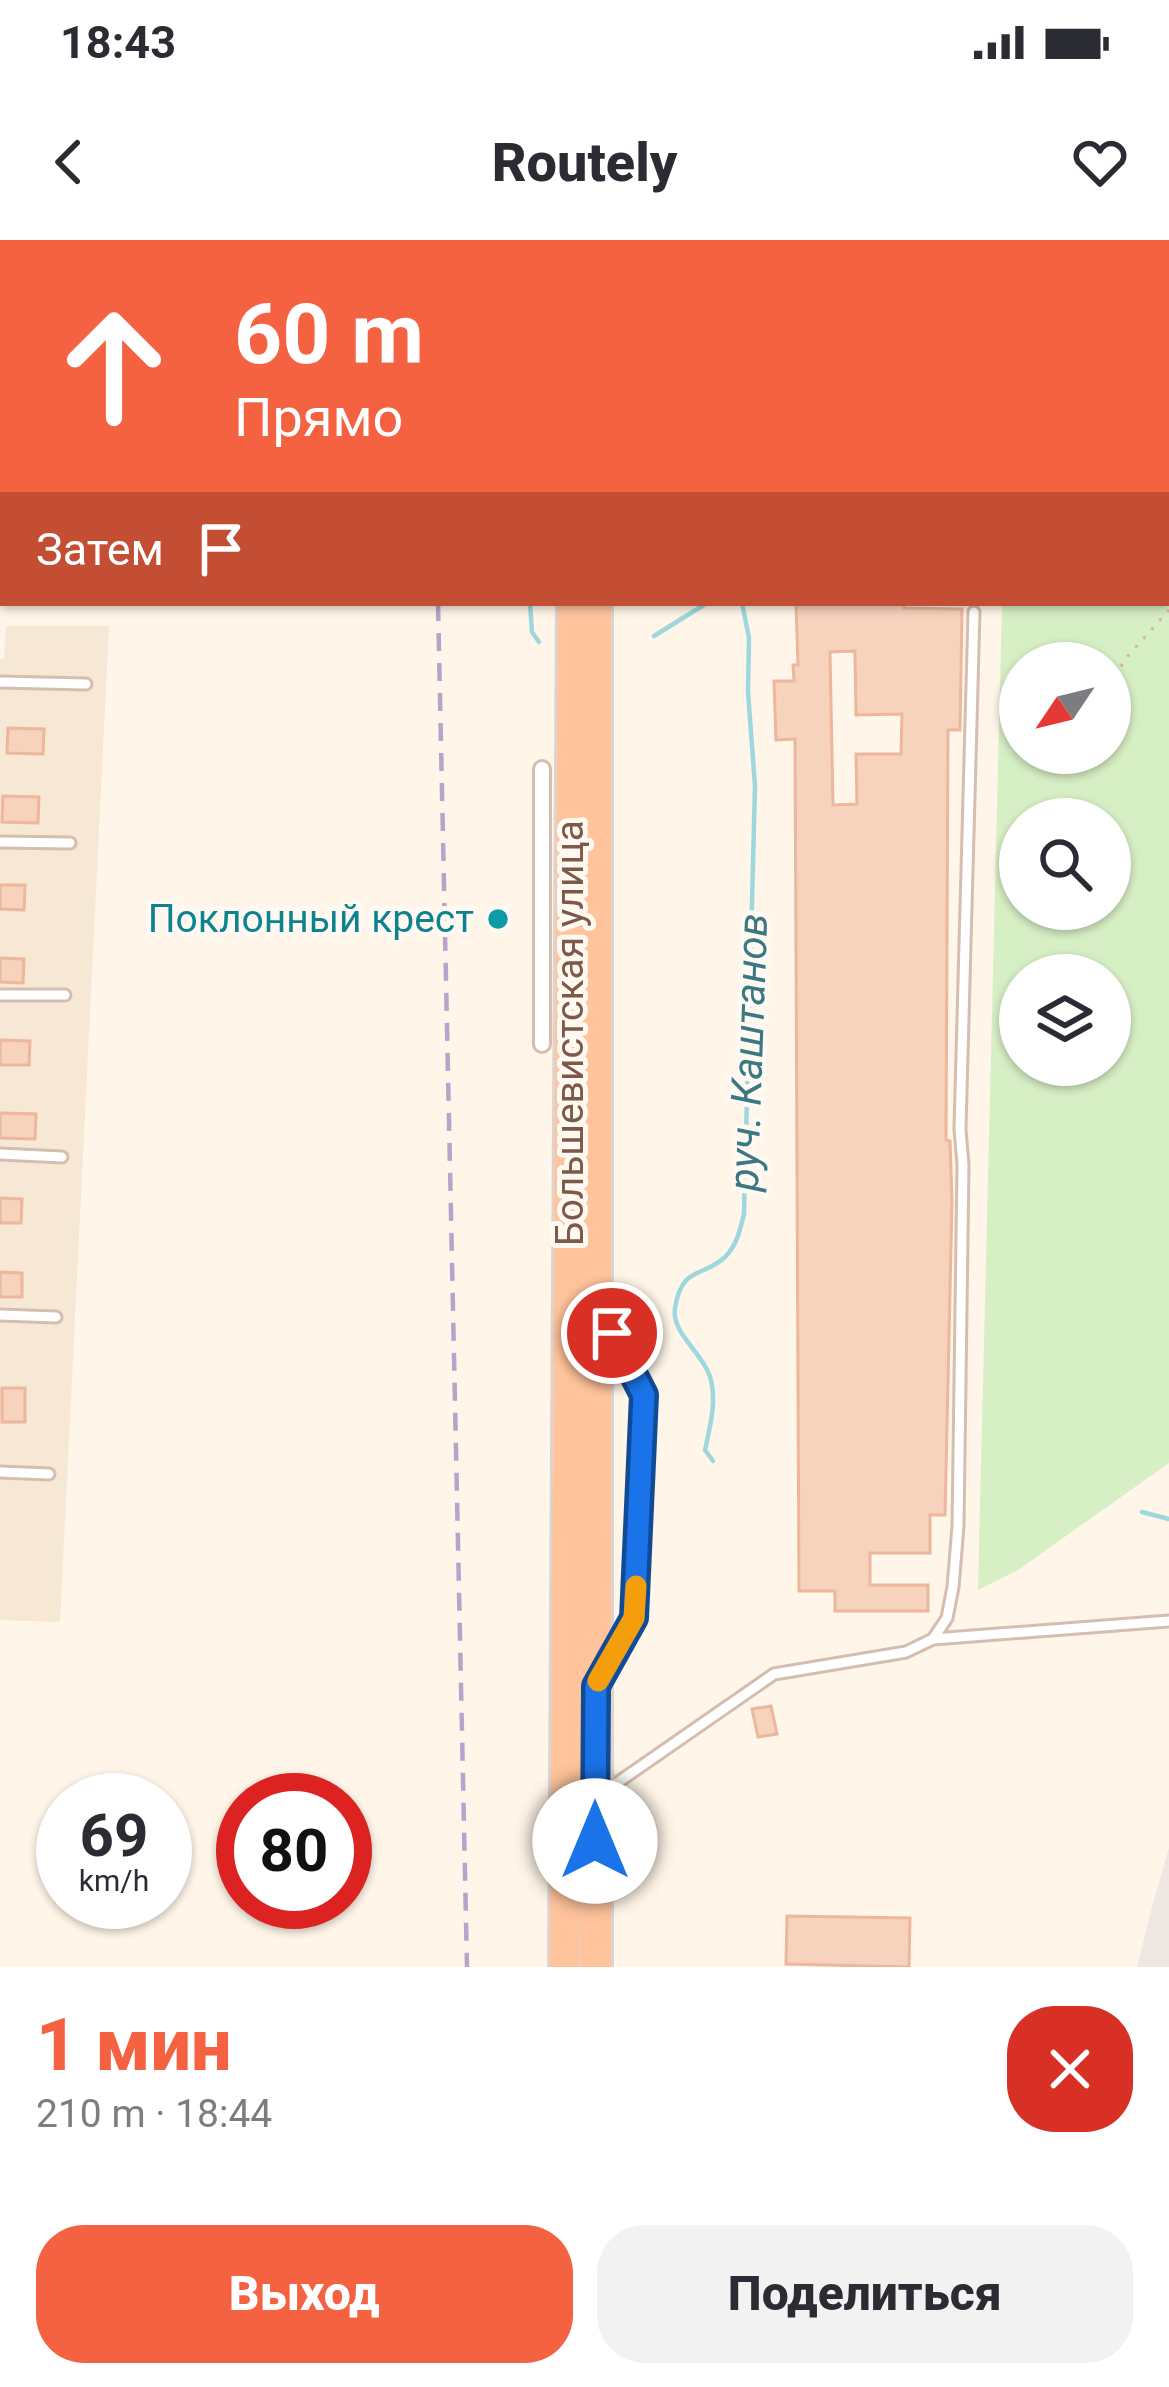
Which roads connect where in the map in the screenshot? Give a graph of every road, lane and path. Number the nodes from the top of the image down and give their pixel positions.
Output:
1 (573, 606) edge
2 (596, 606) edge
3 (1169, 610) edge
4 (974, 612) dead end
5 (1131, 652) edge
6 (0, 682) edge
7 (86, 684) dead end
8 (542, 769) dead end
9 (0, 842) edge
10 (70, 843) dead end
11 (0, 995) edge
12 (65, 995) dead end
13 (542, 1044) dead end
14 (0, 1154) edge
15 (62, 1157) dead end
16 (596, 1302) junction
17 (0, 1315) edge
18 (56, 1317) dead end
19 (0, 1472) edge
20 (49, 1474) dead end
21 (1169, 1621) edge
22 (933, 1640) junction
23 (596, 1686) junction
24 (595, 1799) junction
25 (565, 1967) edge
26 (596, 1967) edge

1 - 25 highway, Большевистская улица
2 - 16 highway, Большевистская улица
3 - 5 path
4 - 22 lane
6 - 7 lane
8 - 13 street
9 - 10 lane
11 - 12 lane
14 - 15 lane
16 - 23 highway, Большевистская улица
16 - 23 lane
17 - 18 lane
19 - 20 lane
21 - 22 lane
22 - 24 lane
23 - 24 highway, Большевистская улица
24 - 26 highway, Большевистская улица

